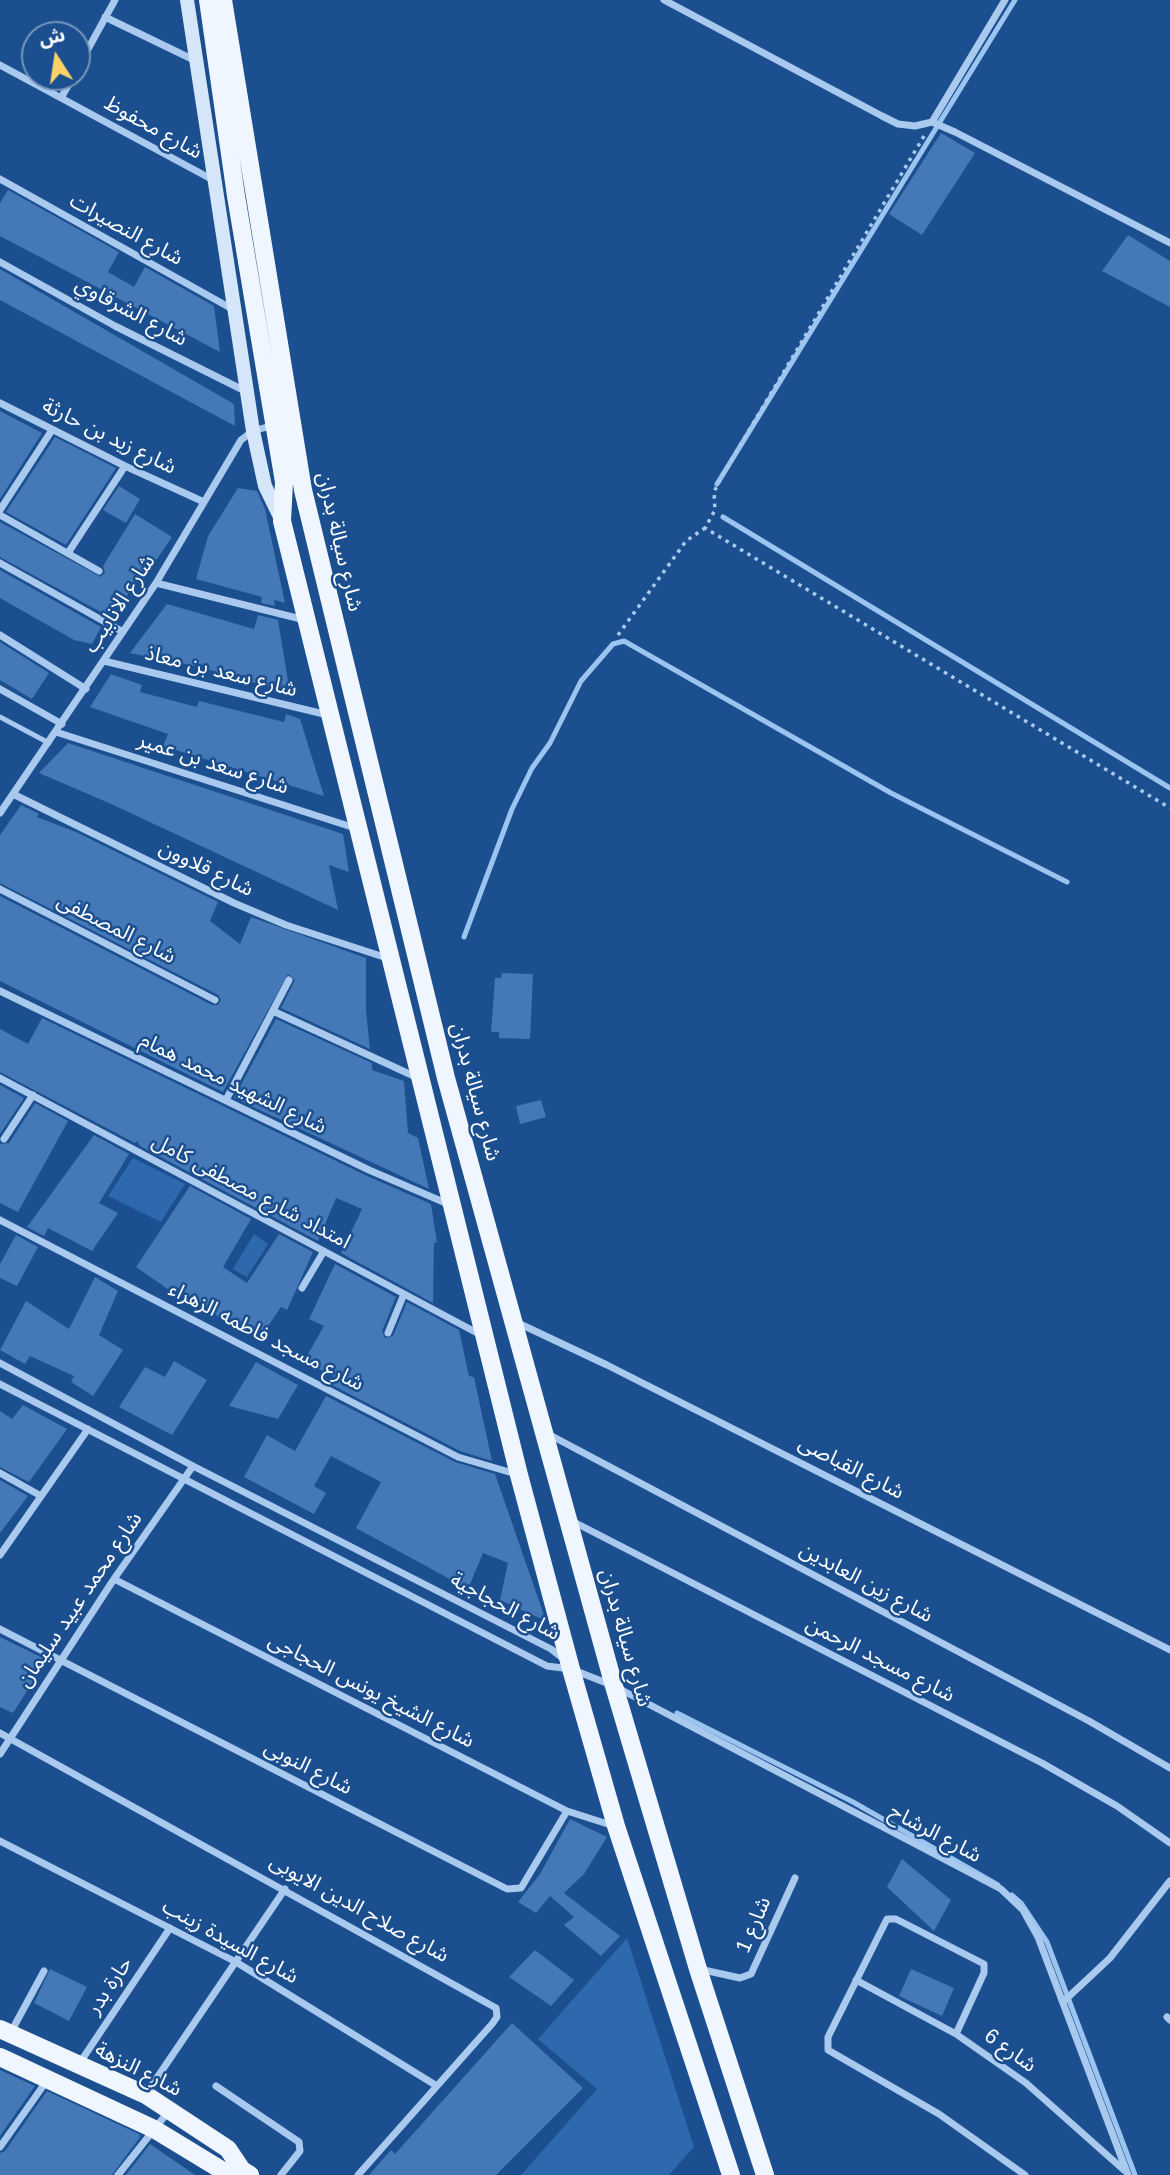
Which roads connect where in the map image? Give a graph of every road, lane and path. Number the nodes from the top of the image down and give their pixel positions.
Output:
1 (187, 0) edge
2 (208, 0) edge
3 (223, 0) edge
4 (664, 0) edge
5 (1005, 0) edge
6 (113, 1) edge
7 (105, 17) junction
8 (91, 43) edge
9 (197, 61) junction
10 (0, 65) edge
11 (65, 91) edge
12 (61, 98) junction
13 (932, 122) junction
14 (0, 179) edge
15 (215, 182) junction
16 (1170, 243) edge
17 (0, 261) edge
18 (235, 311) junction
19 (247, 392) junction
20 (0, 403) edge
21 (274, 425) junction
22 (52, 430) junction
23 (253, 431) junction
24 (125, 466) junction
25 (204, 502) junction
26 (0, 513) edge
27 (282, 521) junction
28 (705, 528) junction
29 (68, 553) junction
30 (0, 563) edge
31 (99, 571) dead end
32 (156, 583) junction
33 (307, 621) junction
34 (123, 632) junction
35 (0, 635) edge
36 (618, 635) dead end
37 (104, 661) junction
38 (0, 689) edge
39 (86, 689) junction
40 (331, 716) junction
41 (0, 717) edge
42 (62, 724) junction
43 (56, 732) junction
44 (49, 743) junction
45 (369, 766) junction
46 (347, 781) junction
47 (13, 794) junction
48 (1170, 808) edge
49 (0, 813) edge
50 (359, 829) junction
51 (0, 889) edge
52 (391, 960) junction
53 (289, 981) dead end
54 (0, 991) edge
55 (215, 1000) dead end
56 (272, 1011) junction
57 (0, 1078) edge
58 (421, 1080) junction
59 (33, 1096) junction
60 (226, 1100) junction
61 (4, 1139) dead end
62 (452, 1206) junction
63 (0, 1220) edge
64 (324, 1251) junction
65 (302, 1288) dead end
66 (404, 1294) junction
67 (514, 1321) junction
68 (388, 1333) dead end
69 (485, 1338) junction
70 (0, 1363) edge
71 (0, 1384) edge
72 (88, 1429) junction
73 (545, 1433) junction
74 (193, 1466) junction
75 (0, 1473) edge
76 (519, 1475) junction
77 (184, 1478) junction
78 (41, 1496) junction
79 (568, 1519) junction
80 (0, 1555) edge
81 (114, 1578) junction
82 (0, 1629) edge
83 (1170, 1650) edge
84 (59, 1661) junction
85 (571, 1669) junction
86 (614, 1686) junction
87 (0, 1733) edge
88 (10, 1738) junction
89 (0, 1754) edge
90 (1170, 1768) edge
91 (567, 1811) junction
92 (617, 1826) junction
93 (0, 1841) edge
94 (1170, 1843) edge
95 (794, 1878) dead end
96 (1170, 1881) edge
97 (285, 1889) junction
98 (170, 1928) junction
99 (236, 1962) junction
100 (698, 1969) junction
101 (44, 1971) dead end
102 (856, 1980) junction
103 (1063, 2002) junction
104 (5, 2031) edge
105 (956, 2034) junction
106 (0, 2057) edge
107 (79, 2064) junction
108 (49, 2078) junction
109 (216, 2086) dead end
110 (437, 2086) junction
111 (146, 2095) junction
112 (170, 2110) junction
113 (154, 2129) junction
114 (0, 2147) edge
115 (243, 2173) edge
116 (1128, 2174) edge
117 (118, 2175) edge
118 (281, 2175) edge
119 (358, 2175) edge
120 (731, 2175) edge
121 (765, 2175) edge
122 (1025, 2175) edge

1 - 9 street, شارع سيالة بدران
2 - 21 main road, شارع سيالة بدران
3 - 45 main road, شارع سيالة بدران
4 - 13 street
5 - 13 street
6 - 7 street
7 - 8 street
7 - 9 street
9 - 15 street, شارع سيالة بدران
10 - 12 street, شارع محفوظ
11 - 12 street
12 - 15 street, شارع محفوظ
13 - 16 street
13 - 28 path
14 - 18 street, شارع النصيرات
15 - 18 street, شارع سيالة بدران
17 - 19 street, شارع الشرقاوي
18 - 19 street, شارع سيالة بدران
19 - 23 street, شارع سيالة بدران
20 - 22 street, شارع زيد بن حارثة
21 - 23 street
21 - 27 main road, شارع سيالة بدران
22 - 24 street, شارع زيد بن حارثة
22 - 26 street
23 - 25 street, شارع الانابيب
23 - 27 street, شارع سيالة بدران
24 - 25 street, شارع زيد بن حارثة
24 - 29 street
25 - 32 street, شارع الانابيب
26 - 29 street
27 - 33 main road, شارع سيالة بدران
28 - 36 path
28 - 48 path
29 - 31 street
30 - 34 street
32 - 33 street
32 - 34 street, شارع الانابيب
33 - 40 main road, شارع سيالة بدران
34 - 37 street, شارع الانابيب
35 - 39 street
37 - 39 street, شارع الانابيب
37 - 40 street, شارع سعد بن معاذ
38 - 42 street
39 - 42 street, شارع الانابيب
40 - 46 main road, شارع سيالة بدران
41 - 44 lane
42 - 43 street, شارع الانابيب
43 - 44 street, شارع الانابيب
43 - 50 street, شارع سعد بن عمير
44 - 47 street, شارع الانابيب
45 - 46 main road
45 - 67 main road, شارع سيالة بدران
46 - 50 main road, شارع سيالة بدران
47 - 49 street, شارع الانابيب
47 - 52 street, شارع قلاوون
50 - 52 main road, شارع سيالة بدران
51 - 55 street, شارع المصطفى
52 - 58 main road, شارع سيالة بدران
53 - 56 street
54 - 60 street, شارع الشهيد محمد همام
56 - 58 street
56 - 60 street
57 - 59 street, امتداد شارع مصطفى كامل
58 - 62 main road, شارع سيالة بدران
59 - 61 street
59 - 64 street, امتداد شارع مصطفى كامل
60 - 62 street, شارع الشهيد محمد همام
62 - 69 main road, شارع سيالة بدران
63 - 76 street, شارع مسجد فاطمه الزهراء
64 - 65 street
64 - 66 street, امتداد شارع مصطفى كامل
66 - 68 street
66 - 69 street, امتداد شارع مصطفى كامل
67 - 73 main road, شارع سيالة بدران
67 - 83 street, شارع القباصى
69 - 76 main road, شارع سيالة بدران
70 - 74 street, شارع الحجاجية
71 - 72 street, شارع الحجاجية
72 - 77 street, شارع الحجاجية
72 - 78 street
73 - 79 main road, شارع سيالة بدران
73 - 90 street, شارع زين العابدين
74 - 77 street, شارع محمد عبيد سليمان
74 - 85 street, شارع الحجاجية
75 - 78 street
76 - 85 main road, شارع سيالة بدران
77 - 81 street, شارع محمد عبيد سليمان
77 - 85 street, شارع الحجاجية
78 - 80 street
79 - 86 main road, شارع سيالة بدران
79 - 94 street, شارع مسجد الرحمن
81 - 84 street, شارع محمد عبيد سليمان
81 - 91 street, شارع الشيخ يونس الحجاجى
82 - 84 street, شارع النوبى
84 - 88 street, شارع محمد عبيد سليمان
84 - 91 street, شارع النوبى
85 - 86 street, شارع الرشاح
85 - 92 main road, شارع سيالة بدران
86 - 100 main road, شارع سيالة بدران
86 - 103 street, شارع الرشاح
87 - 88 street, شارع صلاح الدين الايوبى
88 - 89 street, شارع محمد عبيد سليمان
88 - 97 street, شارع صلاح الدين الايوبى
91 - 92 street, شارع الشيخ يونس الحجاجى
92 - 120 main road, شارع سيالة بدران
93 - 98 street, شارع السيدة زينب
95 - 100 street, شارع 1
96 - 103 street
97 - 99 street
97 - 110 street, شارع صلاح الدين الايوبى
98 - 99 street, شارع السيدة زينب
98 - 107 street, حارة بدر
99 - 110 street, شارع السيدة زينب
99 - 111 street
100 - 121 main road, شارع سيالة بدران
101 - 104 street
102 - 105 street, شارع 6
102 - 105 street
102 - 122 street
103 - 116 street, شارع الرشاح
104 - 107 main road, شارع النزهة
105 - 116 street, شارع 6
106 - 108 main road, شارع النزهة
107 - 111 main road, شارع النزهة
108 - 113 main road, شارع النزهة
108 - 114 street
109 - 118 street
110 - 119 street, شارع صلاح الدين الايوبى
111 - 112 main road, شارع النزهة
112 - 113 street
112 - 115 main road, شارع النزهة
113 - 115 main road, شارع النزهة
113 - 117 street

